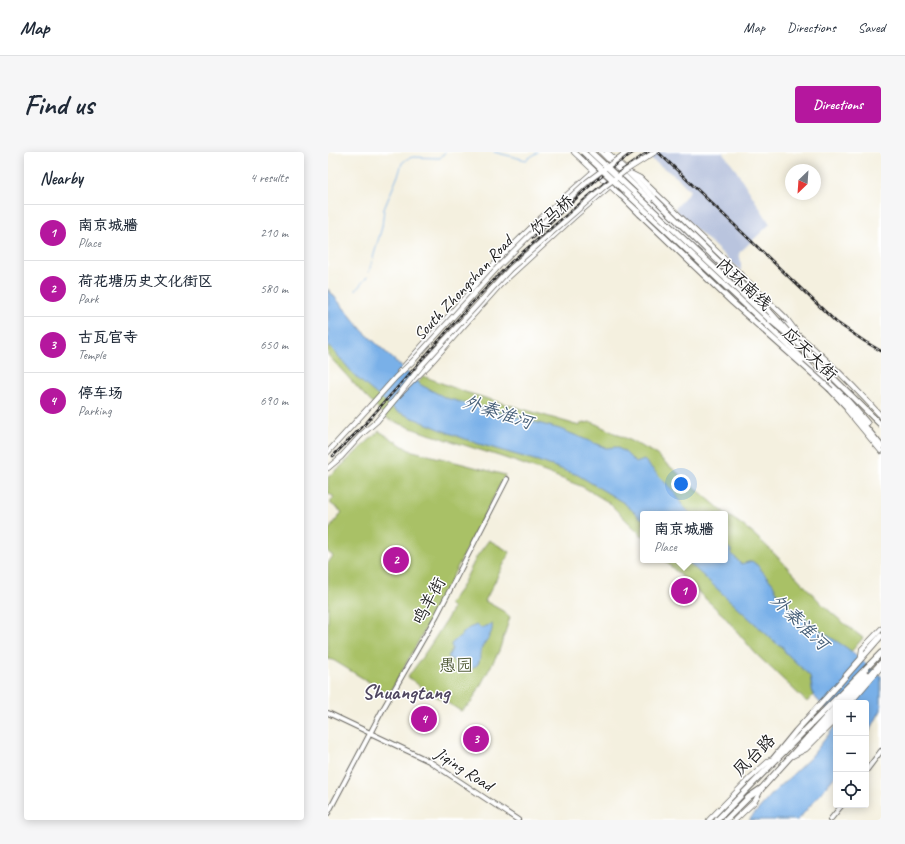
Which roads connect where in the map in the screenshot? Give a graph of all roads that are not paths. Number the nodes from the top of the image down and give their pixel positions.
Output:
1 (574, 152) edge
2 (583, 152) edge
3 (591, 152) edge
4 (601, 152) edge
5 (607, 152) edge
6 (627, 152) edge
7 (655, 152) edge
8 (594, 170) junction
9 (626, 174) junction
10 (610, 186) junction
11 (620, 194) junction
12 (652, 199) junction
13 (798, 334) junction
14 (798, 343) junction
15 (803, 359) junction
16 (396, 377) junction
17 (831, 390) junction
18 (397, 397) junction
19 (881, 416) edge
20 (881, 425) edge
21 (881, 441) edge
22 (881, 446) edge
23 (881, 451) edge
24 (328, 452) edge
25 (328, 468) edge
26 (507, 479) dead end
27 (881, 629) edge
28 (881, 636) edge
29 (881, 653) edge
30 (881, 656) edge
31 (862, 657) junction
32 (881, 663) edge
33 (881, 667) edge
34 (842, 700) edge
35 (848, 700) edge
36 (853, 700) edge
37 (833, 710) edge
38 (328, 713) edge
39 (833, 716) edge
40 (833, 722) edge
41 (820, 727) junction
42 (370, 733) junction
43 (881, 751) edge
44 (791, 756) junction
45 (775, 757) junction
46 (869, 767) edge
47 (755, 783) junction
48 (762, 788) junction
49 (840, 808) edge
50 (328, 813) edge
51 (518, 820) edge
52 (709, 820) edge
53 (717, 820) edge
54 (726, 820) edge
55 (735, 820) edge
56 (830, 820) edge

1 - 8 main road, 应天大街
2 - 15 highway, 内环南线, bridge
3 - 14 highway, 内环南线, bridge
4 - 9 main road, 应天大街
5 - 9 main road, 应天大街
6 - 16 main road, South Zhongshan Road, bridge
7 - 18 main road, 饮马桥, bridge
8 - 10 main road, 应天大街
8 - 16 main road, bridge
9 - 10 main road
9 - 12 highway
9 - 13 main road, 应天大街
10 - 11 main road, 应天大街
10 - 18 main road, bridge
11 - 17 highway, bridge
11 - 23 main road, 应天大街
12 - 13 main road, 应天大街
12 - 14 highway, bridge
13 - 19 main road, 应天大街
14 - 20 highway, 内环南线, bridge
15 - 17 highway, bridge
15 - 21 highway, 内环南线
16 - 24 main road, South Zhongshan Road, bridge
17 - 22 highway
18 - 25 main road
26 - 42 street, 鸣羊街
27 - 31 main road
28 - 31 highway, 凤台路
29 - 47 highway
30 - 34 highway
31 - 45 highway, 凤台路
32 - 35 highway
33 - 36 main road
37 - 41 highway
38 - 42 street, Jiqing Road
39 - 41 highway
40 - 44 main road
41 - 44 highway
42 - 50 street, 鸣羊街
42 - 51 street, Jiqing Road
43 - 46 street
44 - 48 highway
45 - 47 highway
45 - 52 main road, 凤台路
47 - 53 highway
48 - 54 highway
48 - 55 main road, 凤台路
49 - 56 street

